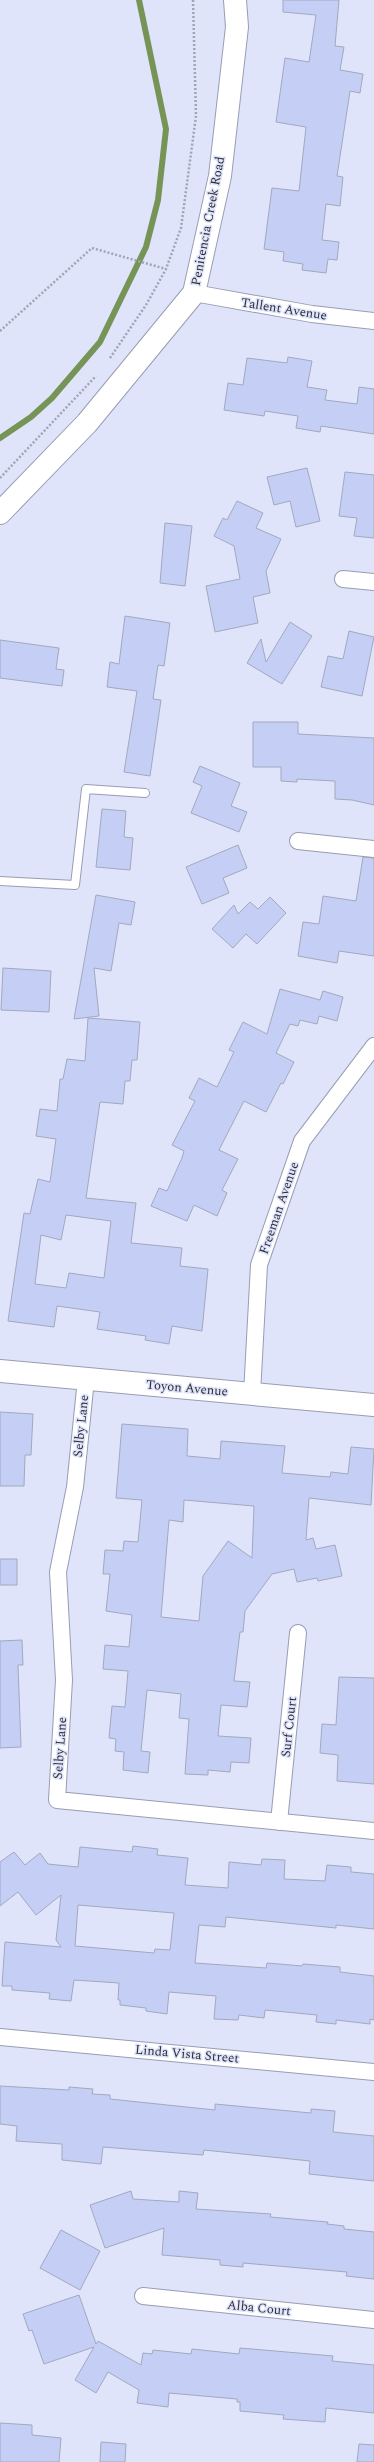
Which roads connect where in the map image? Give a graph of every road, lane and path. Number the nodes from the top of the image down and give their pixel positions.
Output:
1 (193, 0) edge
2 (235, 0) edge
3 (166, 269) junction
4 (194, 294) junction
5 (374, 321) edge
6 (0, 332) edge
7 (108, 361) dead end
8 (100, 371) dead end
9 (0, 478) edge
10 (0, 513) edge
11 (343, 579) dead end
12 (374, 582) edge
13 (145, 793) dead end
14 (298, 841) dead end
15 (374, 849) edge
16 (0, 881) edge
17 (374, 1046) edge
18 (0, 1371) edge
19 (86, 1379) junction
20 (252, 1394) junction
21 (374, 1405) edge
22 (298, 1633) dead end
23 (279, 1822) junction
24 (374, 1831) edge
25 (0, 2037) edge
26 (374, 2072) edge
27 (143, 2296) dead end
28 (374, 2320) edge

1 - 3 path
2 - 4 street, Penitencia Creek Road
3 - 6 path
3 - 7 path
4 - 5 street, Tallent Avenue
4 - 10 street, Penitencia Creek Road
8 - 9 path
11 - 12 street
13 - 16 lane
14 - 15 street
17 - 20 street, Freeman Avenue
18 - 19 street, Toyon Avenue
19 - 20 street, Toyon Avenue
19 - 23 street, Selby Lane
20 - 21 street, Toyon Avenue
22 - 23 street, Surf Court
23 - 24 street, Selby Lane
25 - 26 street, Linda Vista Street
27 - 28 street, Alba Court

